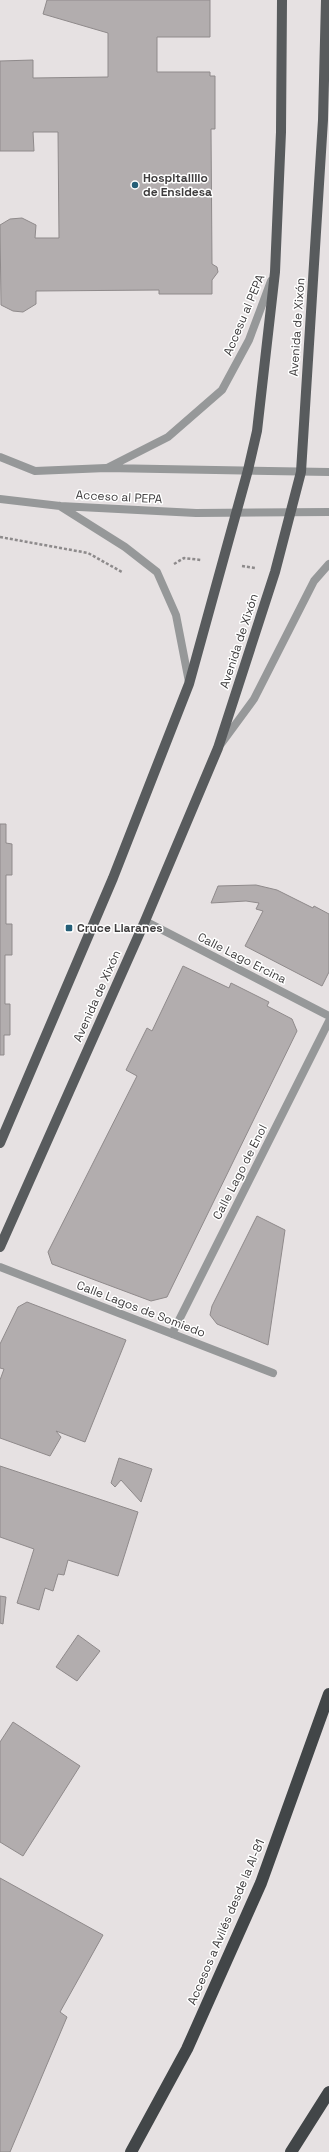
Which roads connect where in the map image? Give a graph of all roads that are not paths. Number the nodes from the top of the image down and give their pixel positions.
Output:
1 (282, 0) edge
2 (326, 0) edge
3 (274, 272) junction
4 (0, 457) edge
5 (106, 468) junction
6 (248, 470) junction
7 (301, 472) junction
8 (329, 472) edge
9 (0, 499) edge
10 (60, 506) junction
11 (236, 512) junction
12 (290, 512) junction
13 (329, 512) edge
14 (329, 564) edge
15 (189, 684) junction
16 (218, 748) junction
17 (145, 921) junction
18 (329, 1016) edge
19 (329, 1021) edge
20 (0, 1143) edge
21 (0, 1247) edge
22 (0, 1267) edge
23 (172, 1334) junction
24 (273, 1373) dead end
25 (329, 1694) edge
26 (329, 2092) edge
27 (131, 2152) edge
28 (291, 2152) edge

1 - 3 main road
2 - 7 main road, Avenida de Xixón
3 - 5 street, Accesu al PEPA
3 - 6 main road
4 - 5 street, Accesu al PEPA
5 - 6 street, Accesu al PEPA
6 - 7 street, Accesu al PEPA
6 - 11 main road
7 - 8 street, Accesu al PEPA
7 - 12 main road, Avenida de Xixón
9 - 10 street, Acceso al PEPA
10 - 11 street, Acceso al PEPA
10 - 15 street
11 - 12 street, Acceso al PEPA
11 - 15 main road
12 - 13 street, Acceso al PEPA
12 - 16 main road, Avenida de Xixón
14 - 16 street
15 - 20 main road
16 - 17 main road, Avenida de Xixón
17 - 18 street, Calle Lago Ercina
17 - 21 main road, Avenida de Xixón
19 - 23 street, Calle Lago de Enol
22 - 23 street, Calle Lagos de Somiedo
23 - 24 street, Calle Lagos de Somiedo
25 - 27 highway, Accesos a Avilés desde la AI-81
26 - 28 highway

